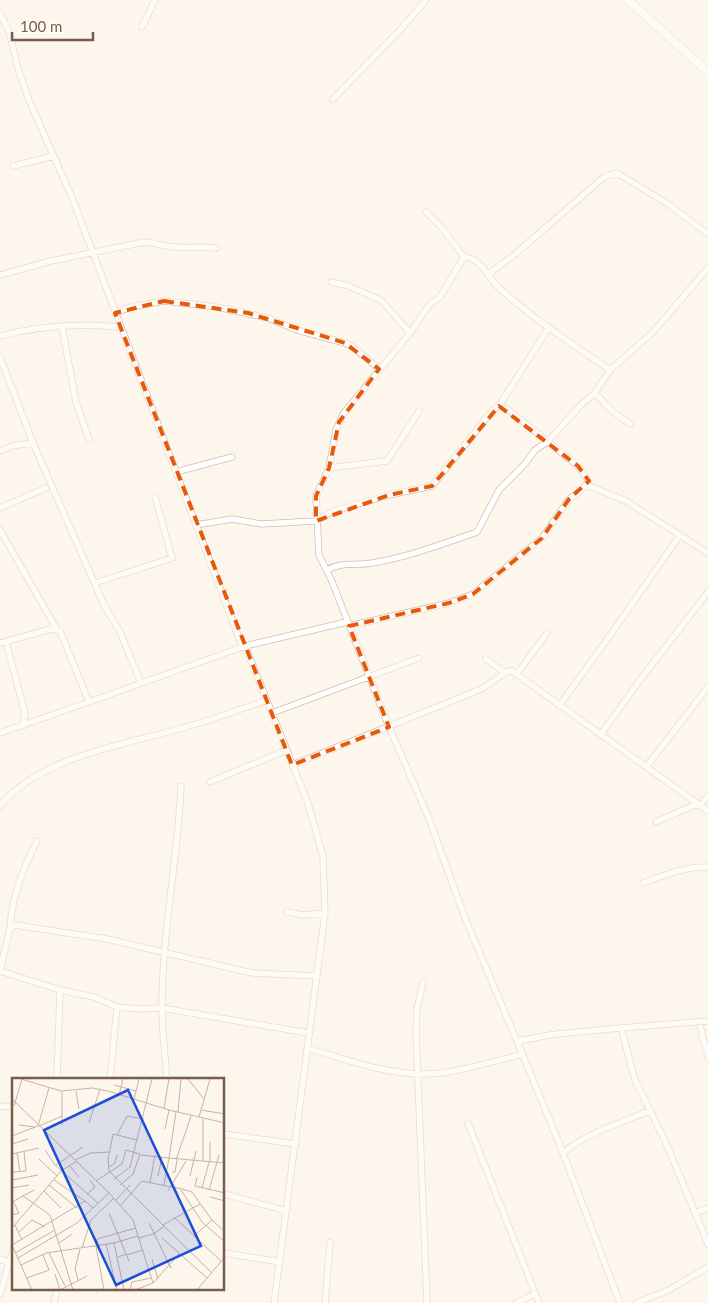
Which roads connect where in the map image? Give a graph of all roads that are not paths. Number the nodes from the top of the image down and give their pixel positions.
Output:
1 (155, 0) edge
2 (426, 0) edge
3 (632, 1) edge
4 (0, 13) edge
5 (142, 27) dead end
6 (708, 72) edge
7 (334, 99) dead end
8 (53, 156) junction
9 (13, 166) dead end
10 (426, 212) dead end
11 (708, 234) edge
12 (216, 248) dead end
13 (92, 253) junction
14 (464, 258) junction
15 (708, 268) edge
16 (488, 274) junction
17 (0, 275) edge
18 (331, 282) dead end
19 (115, 313) junction
20 (62, 327) junction
21 (120, 327) junction
22 (549, 327) junction
23 (410, 333) junction
24 (0, 336) edge
25 (0, 357) edge
26 (379, 369) junction
27 (610, 370) junction
28 (595, 393) junction
29 (499, 406) junction
30 (419, 411) dead end
31 (630, 424) dead end
32 (89, 439) dead end
33 (547, 442) junction
34 (33, 443) junction
35 (0, 451) edge
36 (232, 457) dead end
37 (329, 468) junction
38 (176, 472) junction
39 (587, 485) junction
40 (46, 488) dead end
41 (155, 497) dead end
42 (0, 508) edge
43 (316, 520) junction
44 (195, 523) junction
45 (0, 530) edge
46 (680, 534) junction
47 (708, 553) edge
48 (326, 570) junction
49 (95, 583) junction
50 (708, 592) edge
51 (348, 624) junction
52 (56, 628) junction
53 (547, 632) dead end
54 (611, 640) dead end
55 (3, 642) edge
56 (244, 646) junction
57 (663, 649) dead end
58 (419, 658) dead end
59 (486, 658) dead end
60 (505, 673) junction
61 (517, 674) junction
62 (369, 676) junction
63 (141, 683) junction
64 (637, 684) junction
65 (708, 687) edge
66 (267, 700) junction
67 (89, 702) junction
68 (559, 706) junction
69 (272, 713) junction
70 (23, 726) junction
71 (389, 727) junction
72 (0, 733) edge
73 (602, 734) junction
74 (286, 750) junction
75 (292, 765) junction
76 (647, 766) junction
77 (210, 782) dead end
78 (181, 786) dead end
79 (708, 796) edge
80 (700, 805) junction
81 (0, 806) edge
82 (708, 811) edge
83 (656, 822) dead end
84 (37, 840) dead end
85 (708, 867) edge
86 (643, 884) dead end
87 (287, 912) dead end
88 (325, 913) junction
89 (10, 928) junction
90 (165, 951) junction
91 (0, 971) edge
92 (317, 976) junction
93 (423, 982) dead end
94 (60, 990) junction
95 (118, 1007) junction
96 (162, 1008) junction
97 (708, 1021) edge
98 (699, 1022) junction
99 (621, 1028) junction
100 (308, 1033) junction
101 (517, 1040) junction
102 (307, 1048) junction
103 (521, 1055) junction
104 (708, 1057) edge
105 (418, 1074) junction
106 (57, 1078) edge
107 (110, 1078) edge
108 (167, 1078) edge
109 (649, 1111) junction
110 (468, 1123) dead end
111 (225, 1134) edge
112 (296, 1144) junction
113 (563, 1153) junction
114 (225, 1194) edge
115 (708, 1208) edge
116 (287, 1211) junction
117 (695, 1213) junction
118 (330, 1242) dead end
119 (708, 1244) edge
120 (12, 1253) edge
121 (225, 1253) edge
122 (0, 1259) edge
123 (280, 1262) junction
124 (9, 1263) junction
125 (708, 1267) edge
126 (57, 1290) edge
127 (0, 1294) edge
128 (535, 1294) junction
129 (426, 1296) dead end
130 (54, 1303) edge
131 (274, 1303) edge
132 (325, 1303) edge
133 (516, 1303) edge
134 (539, 1303) edge
135 (620, 1303) edge
136 (636, 1303) edge

1 - 5 street
2 - 7 street
3 - 6 street
4 - 8 street
8 - 9 street
8 - 13 street
10 - 14 street
11 - 16 street
12 - 13 street
13 - 17 street
13 - 19 street
14 - 16 street
14 - 23 street
15 - 27 street
16 - 22 street
18 - 23 street
19 - 21 street
19 - 26 street
20 - 21 street
20 - 24 street
20 - 32 street
21 - 38 street
22 - 27 street
22 - 29 street
23 - 26 street
25 - 34 street
26 - 37 street
27 - 28 street
28 - 31 street
28 - 33 street
29 - 33 street
29 - 43 street
30 - 37 street
33 - 39 street
33 - 48 street
34 - 35 street
34 - 49 street
36 - 38 street
37 - 43 street
38 - 44 street
39 - 46 street
39 - 51 street
40 - 42 street
41 - 49 street
43 - 44 street
43 - 48 street
44 - 56 street
45 - 52 street
46 - 47 street
46 - 68 street
48 - 51 street
49 - 63 street
50 - 64 street
51 - 56 street
51 - 62 street
52 - 55 street
52 - 67 street
53 - 61 street
54 - 68 street
55 - 70 street
56 - 63 street
56 - 66 street
57 - 64 street
58 - 62 street
59 - 60 street
60 - 61 street
60 - 71 street
61 - 68 street
62 - 69 street
62 - 71 street
63 - 67 street
64 - 73 street
65 - 76 street
66 - 69 street
66 - 81 street
67 - 70 street
68 - 73 street
69 - 74 street
70 - 72 street
71 - 75 street
71 - 101 street
73 - 76 street
74 - 75 street
74 - 77 street
75 - 88 street
76 - 80 street
78 - 90 street
79 - 80 street
80 - 82 street
80 - 83 street
84 - 89 street
85 - 86 street
87 - 88 street
88 - 92 street
89 - 90 street
89 - 91 street
90 - 92 street
90 - 96 street
91 - 94 street
92 - 100 street
93 - 105 street
94 - 95 street
94 - 106 street
95 - 96 street
95 - 107 street
96 - 100 street
96 - 108 street
97 - 98 street
98 - 99 street
98 - 104 street
99 - 101 street
99 - 109 street
100 - 102 street
101 - 103 street
102 - 105 street
102 - 112 street
103 - 105 street
103 - 113 street
105 - 129 street
109 - 113 street
109 - 117 street
110 - 128 street
111 - 112 street
112 - 116 street
113 - 135 street
114 - 116 street
115 - 117 street
116 - 123 street
117 - 119 street
118 - 132 street
120 - 124 street
121 - 123 street
122 - 124 street
123 - 131 street
124 - 127 street
125 - 136 street
126 - 130 street
128 - 133 street
128 - 134 street

